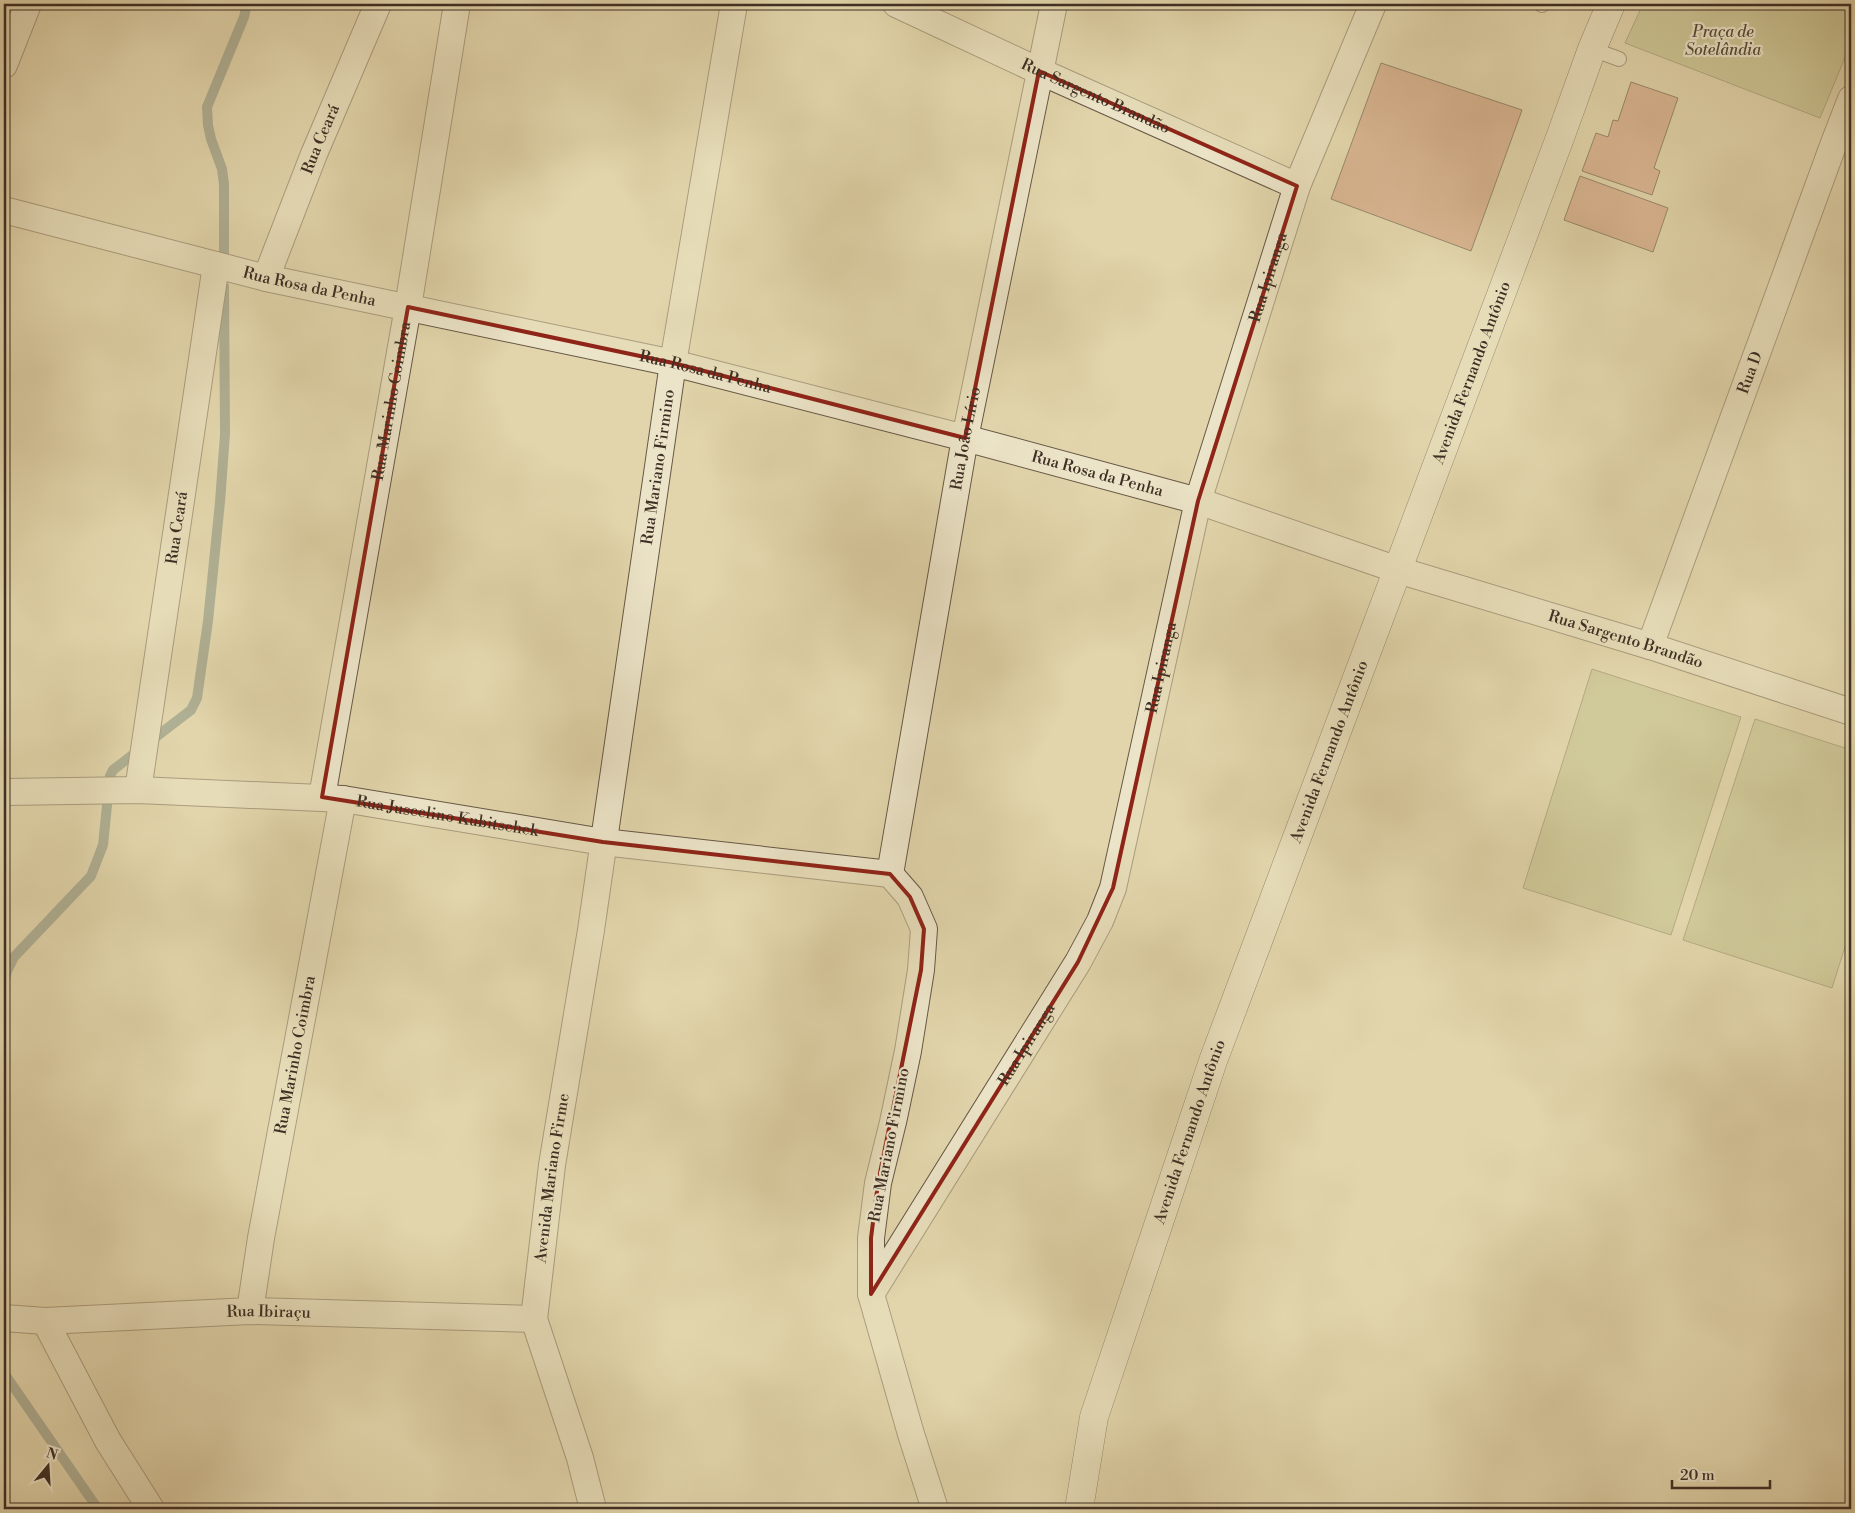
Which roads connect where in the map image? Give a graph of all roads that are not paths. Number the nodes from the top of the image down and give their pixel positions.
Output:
1 (28, 4) edge
2 (378, 4) edge
3 (457, 4) edge
4 (734, 4) edge
5 (896, 4) edge
6 (1054, 4) edge
7 (1373, 4) edge
8 (1612, 4) edge
9 (9, 37) edge
10 (1592, 49) junction
11 (1619, 59) dead end
12 (4, 65) edge
13 (1039, 71) junction
14 (1851, 99) edge
15 (1297, 186) junction
16 (4, 210) edge
17 (216, 266) junction
18 (266, 278) junction
19 (408, 307) junction
20 (673, 363) junction
21 (965, 438) junction
22 (1198, 501) junction
23 (1398, 570) junction
24 (1650, 646) junction
25 (1851, 712) edge
26 (138, 790) junction
27 (4, 792) edge
28 (332, 798) junction
29 (603, 842) junction
30 (890, 874) junction
31 (871, 1294) junction
32 (250, 1312) junction
33 (4, 1318) edge
34 (534, 1318) junction
35 (46, 1321) junction
36 (152, 1509) edge
37 (593, 1509) edge
38 (936, 1509) edge
39 (1079, 1509) edge

1 - 9 street
2 - 18 street, Rua Ceará
3 - 19 street, Rua Marinho Coimbra
4 - 20 street, Rua Mariano Firmino
5 - 13 street, Rua Sargento Brandão
6 - 13 street, Rua João Lírio
7 - 15 street, Rua Ipiranga
8 - 10 street, Avenida Fernando Antônio
9 - 12 street
10 - 11 lane
10 - 23 street, Avenida Fernando Antônio
13 - 15 street, Rua Sargento Brandão
13 - 21 street, Rua João Lírio
14 - 24 street, Rua D
15 - 22 street, Rua Ipiranga
16 - 17 street, Rua Rosa da Penha
17 - 18 street, Rua Rosa da Penha
17 - 26 street, Rua Ceará
18 - 19 street, Rua Rosa da Penha
19 - 20 street, Rua Rosa da Penha
19 - 28 street, Rua Marinho Coimbra
20 - 21 street, Rua Rosa da Penha
20 - 29 street, Rua Mariano Firmino
21 - 22 street, Rua Rosa da Penha
21 - 30 street, Rua João Lírio
22 - 23 street, Rua Rosa da Penha
22 - 31 street, Rua Ipiranga
23 - 24 street, Rua Sargento Brandão
23 - 39 street, Avenida Fernando Antônio
24 - 25 street, Rua Sargento Brandão
26 - 27 street, Rua Juscelino Kubitschek
26 - 28 street, Rua Juscelino Kubitschek
28 - 29 street, Rua Juscelino Kubitschek
28 - 32 street, Rua Marinho Coimbra
29 - 30 street, Rua Juscelino Kubitschek
29 - 34 street, Avenida Mariano Firme
30 - 31 street, Rua Mariano Firmino
31 - 38 street, Rua Mariano Firmino
32 - 34 street, Rua Ibiraçu
32 - 35 street, Rua Ibiraçu
33 - 35 street, Rua Ibiraçu
34 - 37 street, Avenida Mariano Firme
35 - 36 street

